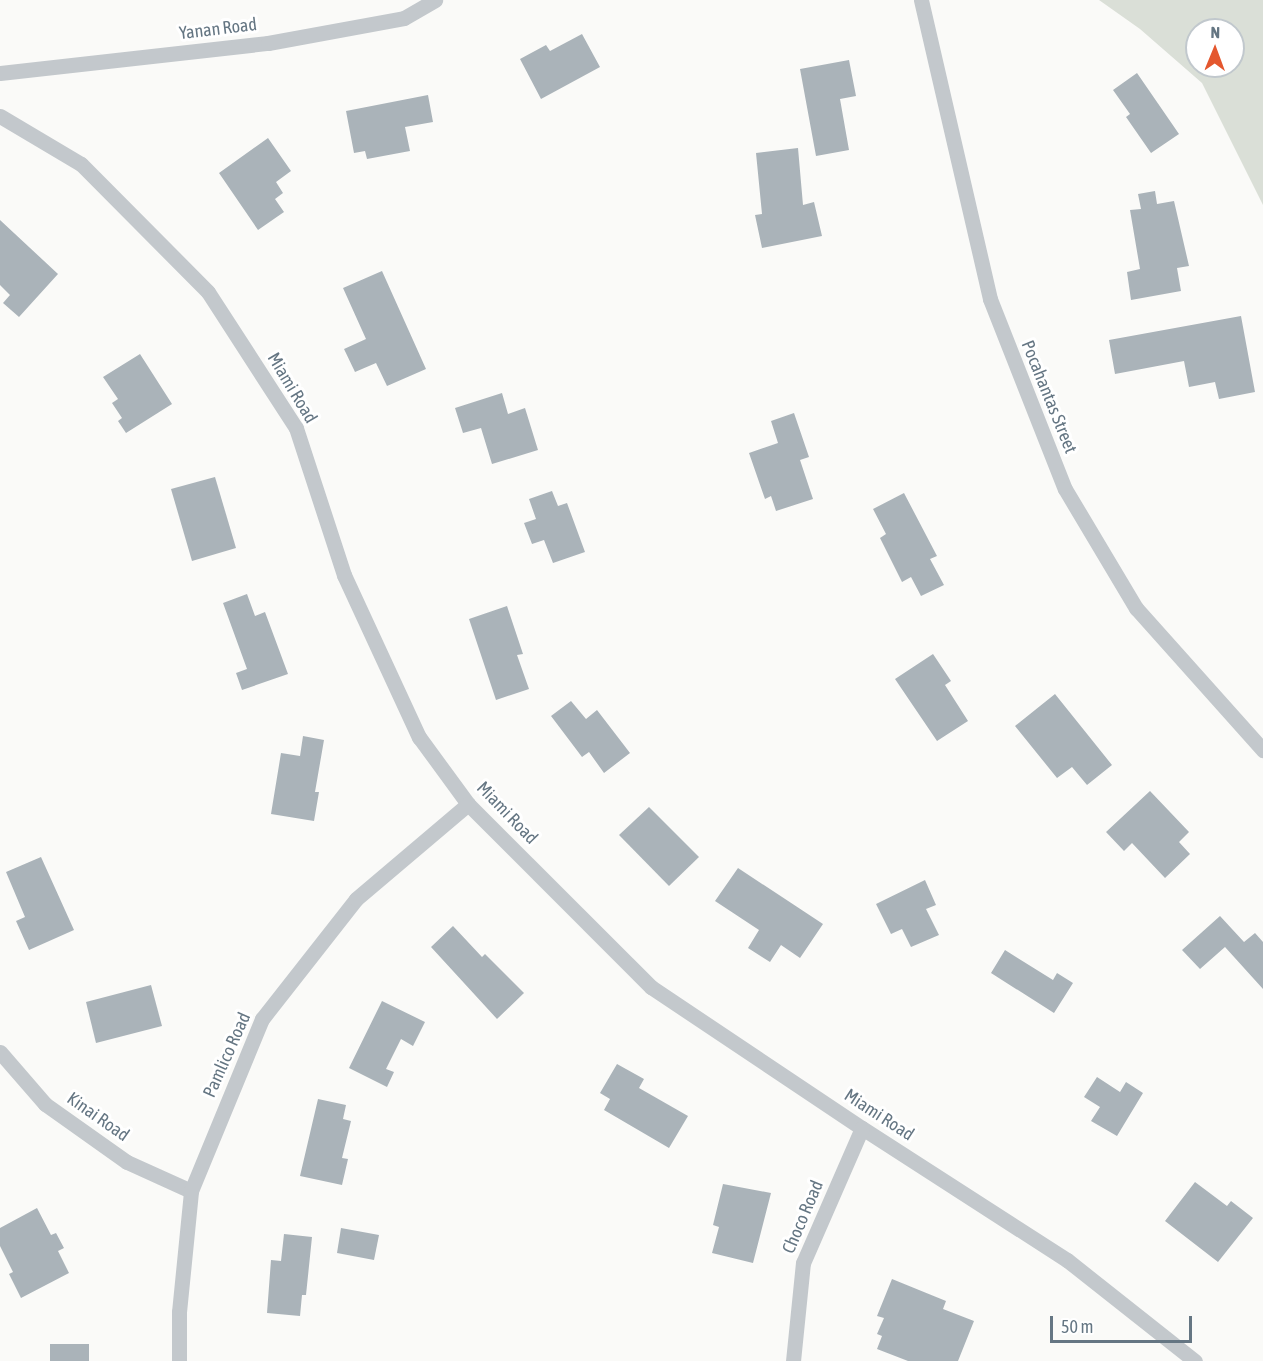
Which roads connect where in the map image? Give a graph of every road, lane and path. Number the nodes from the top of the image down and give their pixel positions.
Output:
1 (435, 0) edge
2 (921, 0) edge
3 (0, 73) edge
4 (0, 116) edge
5 (1263, 750) edge
6 (468, 804) junction
7 (0, 1052) edge
8 (862, 1128) junction
9 (191, 1191) junction
10 (179, 1361) edge
11 (793, 1361) edge
12 (1195, 1361) edge

1 - 3 street, Yanan Road
2 - 5 street, Pocahantas Street
4 - 6 street, Miami Road
6 - 8 street, Miami Road
6 - 9 street, Pamlico Road
7 - 9 street, Kinai Road
8 - 11 street, Choco Road
8 - 12 street, Miami Road
9 - 10 street, Pamlico Road

